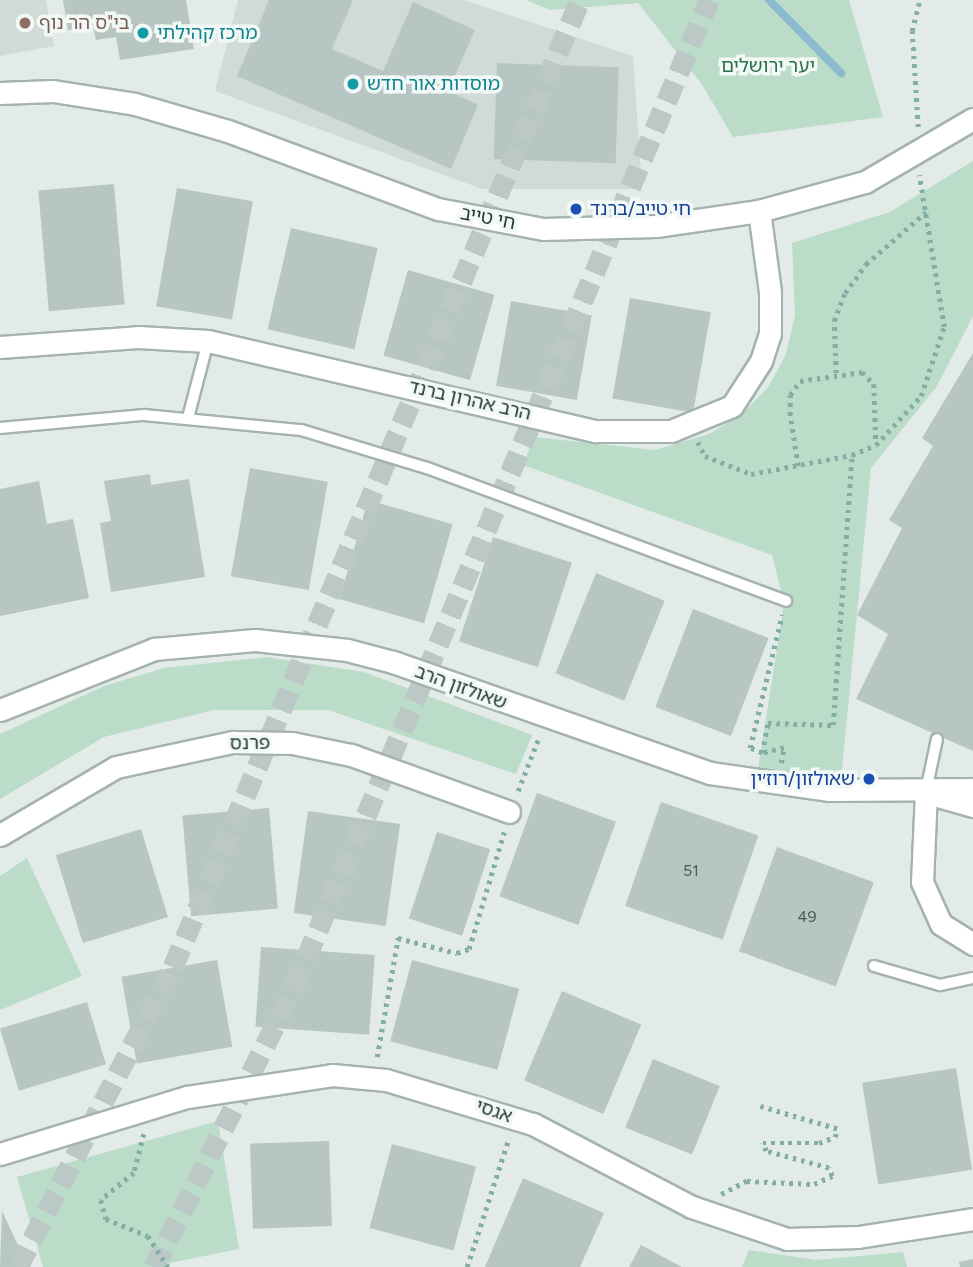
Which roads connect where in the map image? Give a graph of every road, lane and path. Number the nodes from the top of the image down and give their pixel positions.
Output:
1 (920, 0) edge
2 (0, 93) edge
3 (973, 119) edge
4 (923, 152) junction
5 (759, 211) junction
6 (926, 212) junction
7 (208, 341) junction
8 (0, 347) edge
9 (836, 373) junction
10 (188, 418) junction
11 (690, 426) junction
12 (0, 428) edge
13 (876, 445) junction
14 (852, 456) junction
15 (798, 466) junction
16 (786, 601) joint
17 (0, 710) edge
18 (546, 717) junction
19 (937, 739) dead end
20 (762, 753) junction
21 (776, 784) junction
22 (973, 789) edge
23 (926, 791) junction
24 (973, 806) edge
25 (509, 812) junction
26 (0, 835) edge
27 (973, 944) edge
28 (874, 966) dead end
29 (973, 978) edge
30 (373, 1079) junction
31 (758, 1106) dead end
32 (144, 1109) junction
33 (516, 1118) junction
34 (0, 1154) edge
35 (706, 1213) junction
36 (973, 1219) edge
37 (168, 1267) edge
38 (467, 1267) edge

1 - 4 path
2 - 5 street, חי טייב
3 - 4 street, חי טייב
4 - 5 street, חי טייב
4 - 6 path
5 - 11 street, הרב אהרון ברנד
6 - 9 path
6 - 13 path
7 - 8 street, הרב אהרון ברנד
7 - 10 lane
7 - 11 street, הרב אהרון ברנד
9 - 13 path
9 - 15 path
10 - 12 lane
10 - 16 lane
11 - 15 path
13 - 14 path
14 - 15 path
14 - 20 path
16 - 20 path
17 - 18 street, שאולזון הרב
18 - 21 street, שאולזון הרב
18 - 25 path
19 - 23 lane
20 - 21 path
21 - 23 street, שאולזון הרב
22 - 23 street, שאולזון הרב
23 - 24 street, שאולזון הרב
23 - 27 street
25 - 26 street, פרנס
25 - 30 path
28 - 29 lane
30 - 32 street, אגסי
30 - 33 street, אגסי
31 - 35 path
32 - 34 street, אגסי
32 - 37 path
33 - 35 street, אגסי
33 - 38 path
35 - 36 street, אגסי

